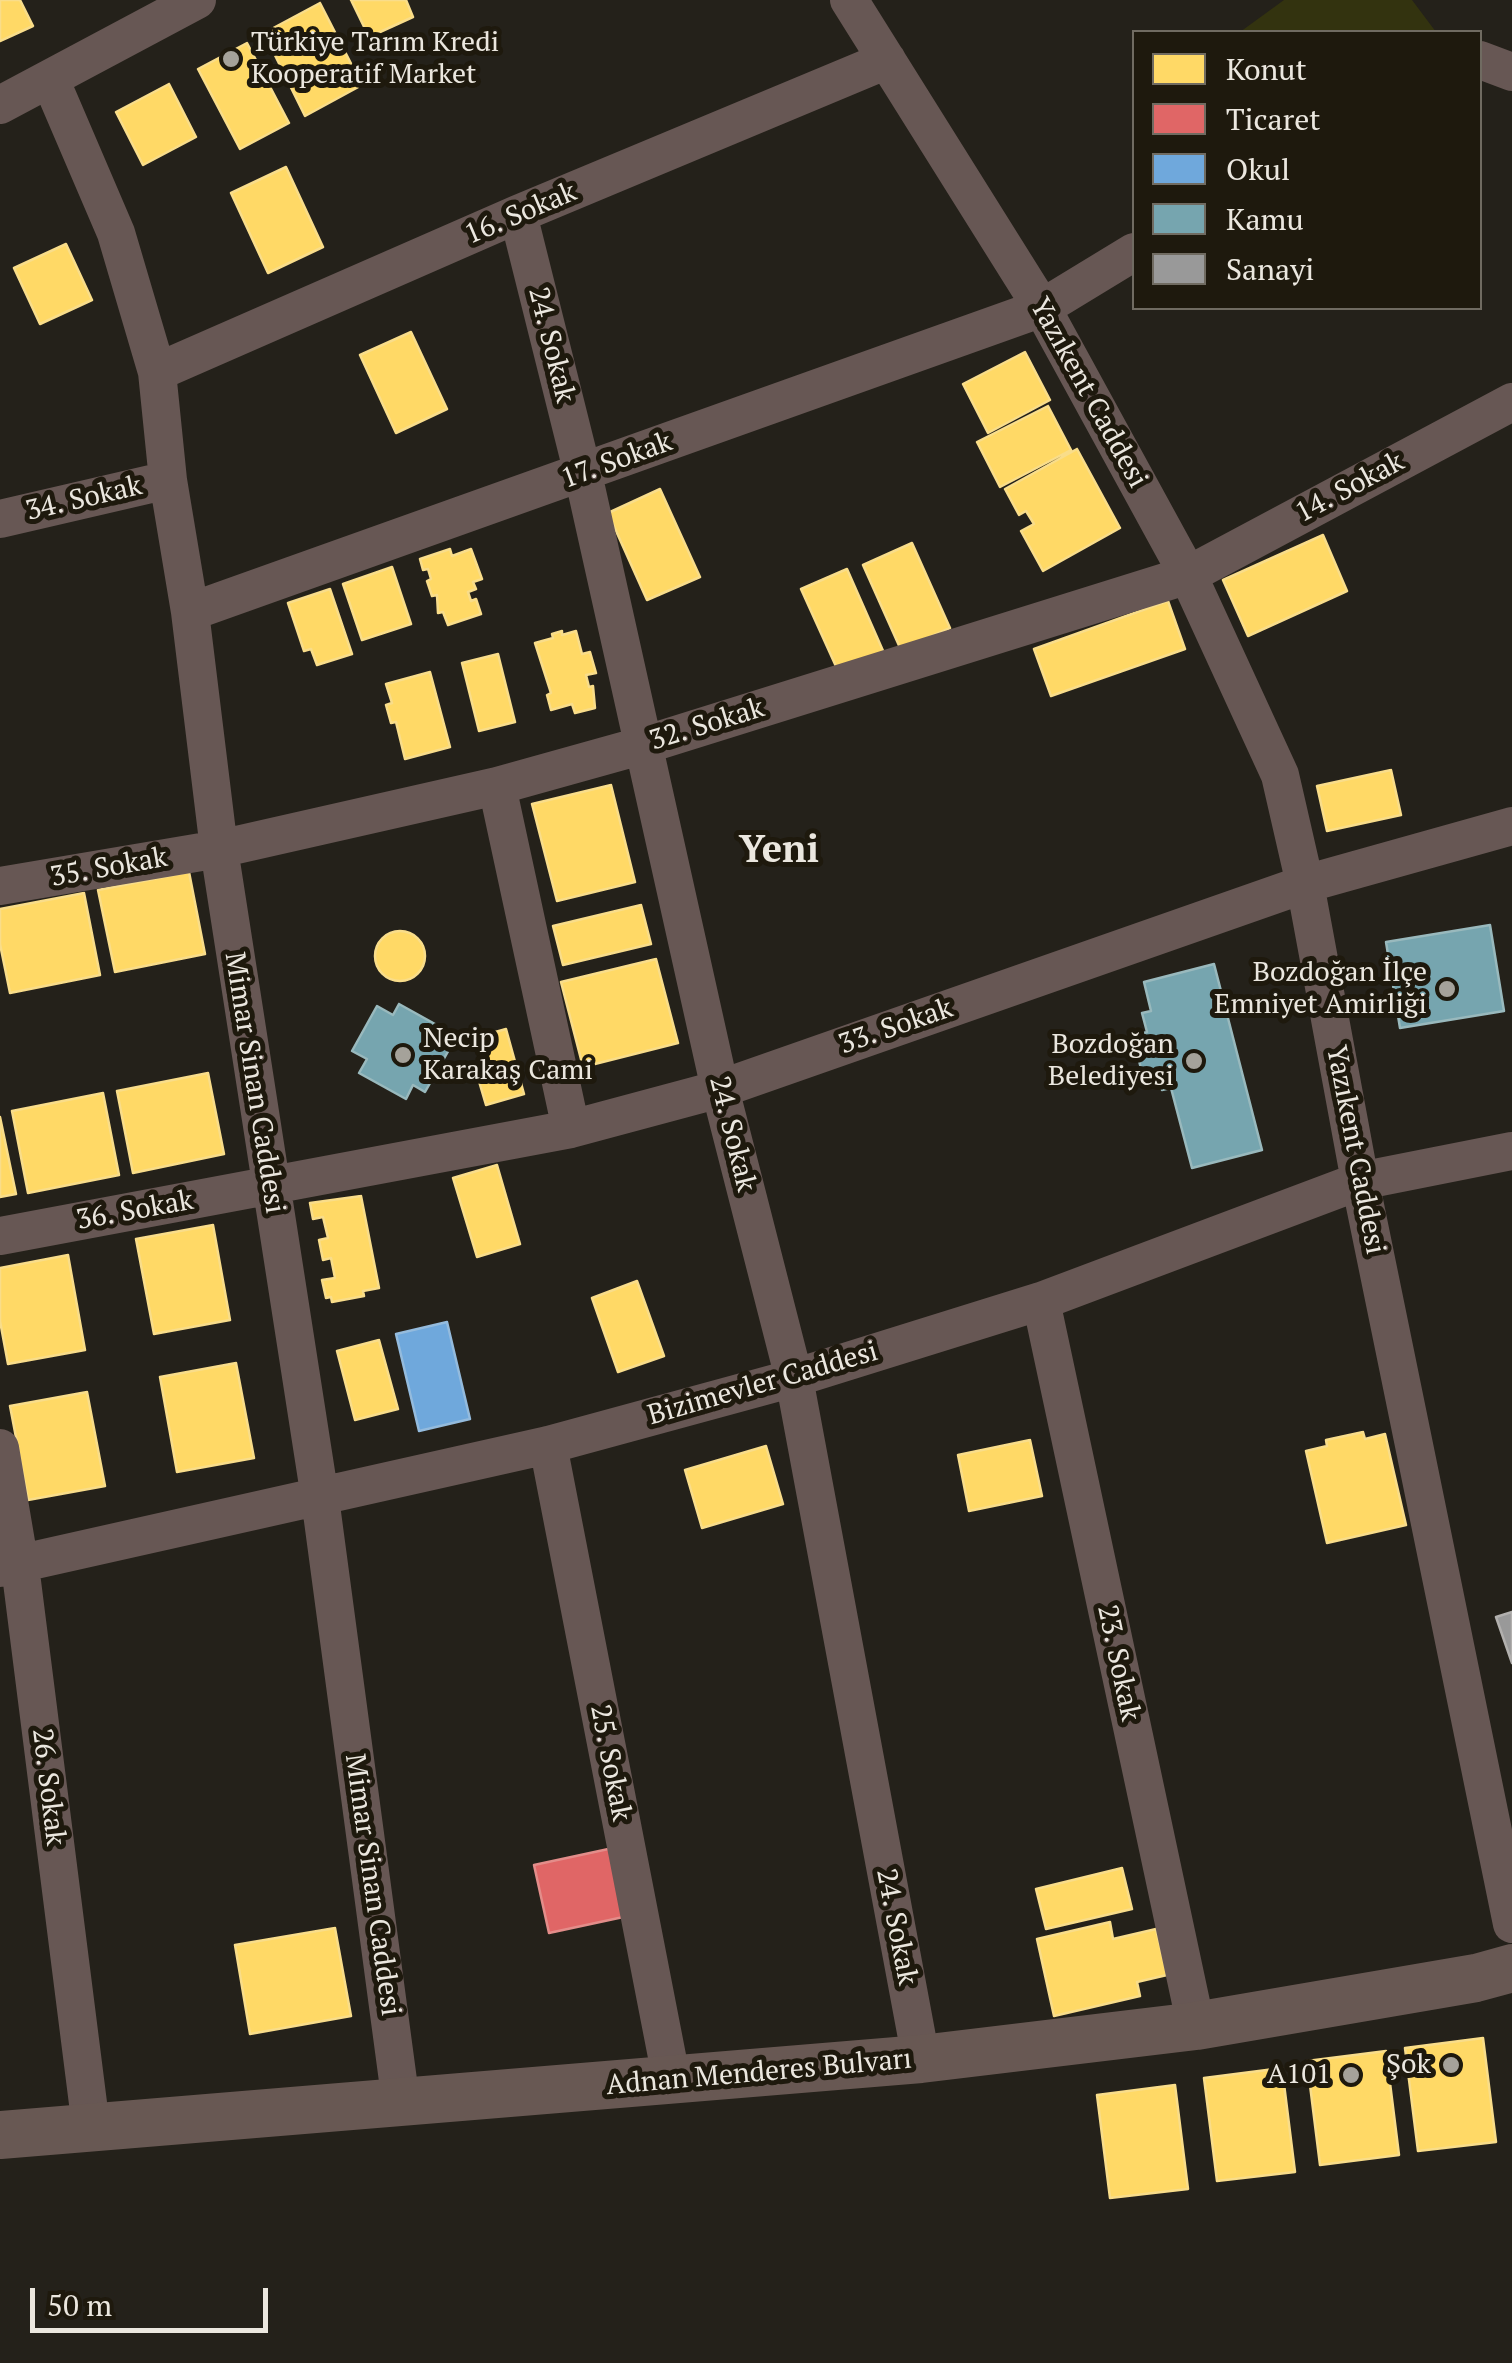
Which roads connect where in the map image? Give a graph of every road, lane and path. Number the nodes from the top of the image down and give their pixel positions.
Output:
1 (197, 0) edge
2 (849, 0) edge
3 (887, 60) junction
4 (1482, 61) edge
5 (1512, 72) edge
6 (50, 79) junction
7 (0, 105) edge
8 (518, 214) junction
9 (1132, 253) edge
10 (1042, 308) junction
11 (157, 372) junction
12 (1510, 412) edge
13 (583, 474) junction
14 (168, 480) junction
15 (0, 518) edge
16 (1188, 575) junction
17 (190, 612) junction
18 (644, 745) junction
19 (497, 786) junction
20 (1512, 826) edge
21 (219, 849) junction
22 (1305, 884) junction
23 (0, 886) edge
24 (720, 1088) junction
25 (571, 1129) junction
26 (1512, 1151) edge
27 (1360, 1182) junction
28 (269, 1187) junction
29 (0, 1236) edge
30 (1041, 1300) junction
31 (794, 1378) junction
32 (548, 1445) junction
33 (0, 1448) edge
34 (320, 1498) junction
35 (10, 1567) edge
36 (1512, 1924) edge
37 (1512, 1968) edge
38 (1196, 2026) junction
39 (921, 2059) junction
40 (672, 2082) junction
41 (401, 2103) junction
42 (90, 2127) junction
43 (0, 2135) edge

1 - 6 street
2 - 3 street, Yazıkent Caddesi
3 - 8 street, 16. Sokak
3 - 10 street, Yazıkent Caddesi
4 - 5 street
6 - 7 street
6 - 11 street, Mimar Sinan Caddesi
8 - 11 street, 16. Sokak
8 - 13 street, 24. Sokak
9 - 10 street, 17. Sokak
10 - 13 street, 17. Sokak
10 - 16 street, Yazıkent Caddesi
11 - 14 street, Mimar Sinan Caddesi
12 - 16 street, 14. Sokak
13 - 17 street, 17. Sokak
13 - 18 street, 24. Sokak
14 - 15 street, 34. Sokak
14 - 17 street, Mimar Sinan Caddesi
16 - 18 street, 32. Sokak
16 - 22 street, Yazıkent Caddesi
17 - 21 street, Mimar Sinan Caddesi
18 - 19 street, 32. Sokak
18 - 24 street, 24. Sokak
19 - 21 street, 32. Sokak
19 - 25 street
20 - 22 street, 33. Sokak
21 - 23 street, 35. Sokak
21 - 28 street, Mimar Sinan Caddesi
22 - 24 street, 33. Sokak
22 - 27 street, Yazıkent Caddesi
24 - 25 street, 33. Sokak
24 - 31 street, 24. Sokak
25 - 28 street, 33. Sokak
26 - 27 street, Bizimevler Caddesi
27 - 30 street, Bizimevler Caddesi
27 - 36 street, Yazıkent Caddesi
28 - 29 street, 36. Sokak
28 - 34 street, Mimar Sinan Caddesi
30 - 31 street, Bizimevler Caddesi
30 - 38 street, 23. Sokak
31 - 32 street, Bizimevler Caddesi
31 - 39 street, 24. Sokak
32 - 34 street, Bizimevler Caddesi
32 - 40 street, 25. Sokak
33 - 35 street, 26. Sokak
34 - 35 street, Bizimevler Caddesi
34 - 41 street, Mimar Sinan Caddesi
35 - 42 street, 26. Sokak
37 - 38 main road, Adnan Menderes Bulvarı
38 - 39 main road, Adnan Menderes Bulvarı
39 - 40 main road, Adnan Menderes Bulvarı
40 - 41 main road, Adnan Menderes Bulvarı
41 - 42 main road, Adnan Menderes Bulvarı
42 - 43 main road, Adnan Menderes Bulvarı

